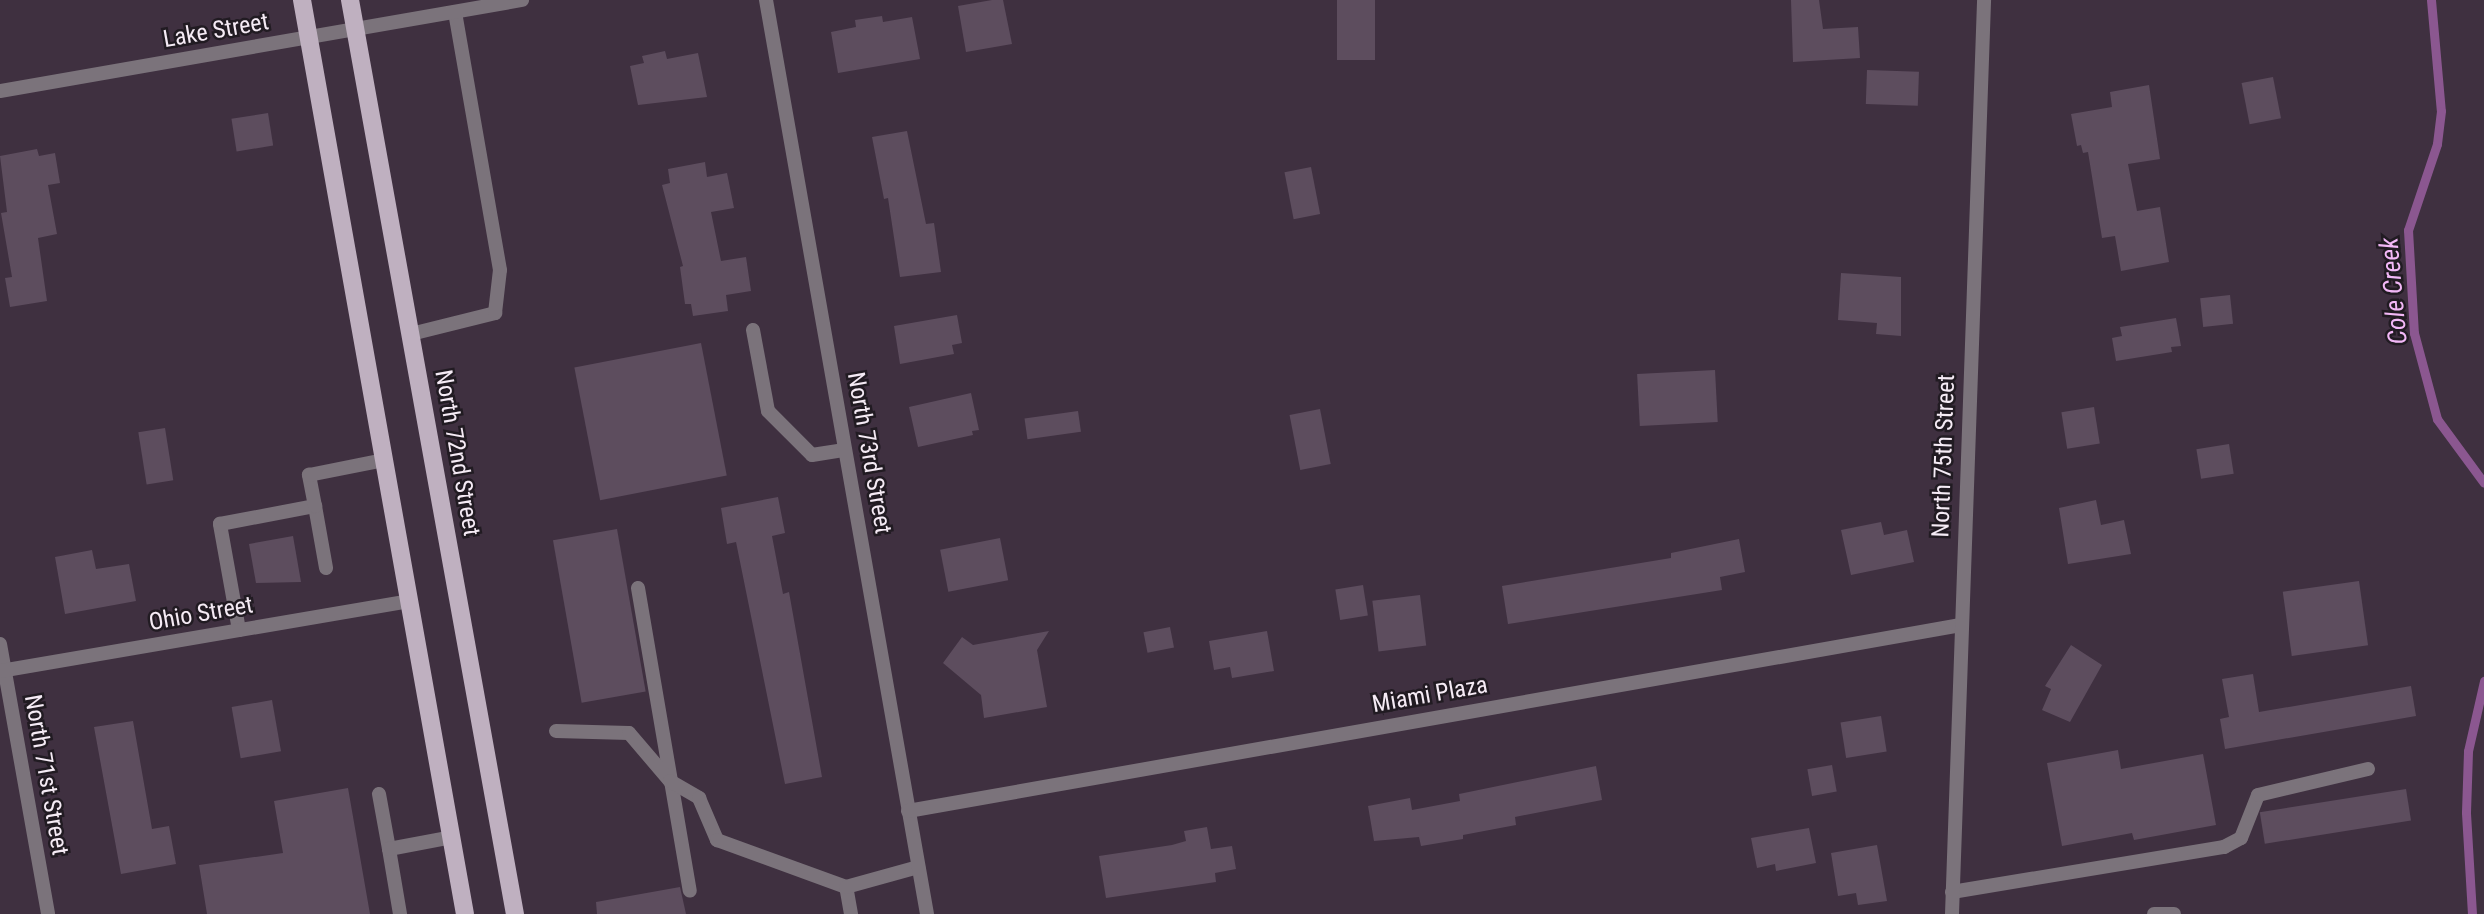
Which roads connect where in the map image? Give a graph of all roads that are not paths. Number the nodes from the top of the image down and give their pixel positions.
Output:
1 (302, 0) edge
2 (350, 0) edge
3 (522, 0) edge
4 (766, 0) edge
5 (1984, 0) edge
6 (455, 12) junction
7 (356, 30) junction
8 (309, 38) junction
9 (0, 91) edge
10 (753, 330) dead end
11 (411, 334) junction
12 (845, 450) junction
13 (384, 460) junction
14 (314, 506) junction
15 (326, 568) dead end
16 (638, 588) dead end
17 (409, 601) junction
18 (1961, 625) junction
19 (239, 630) junction
20 (0, 644) edge
21 (2, 671) edge
22 (556, 731) dead end
23 (2368, 769) dead end
24 (670, 780) junction
25 (379, 794) dead end
26 (908, 811) junction
27 (452, 837) junction
28 (389, 849) junction
29 (918, 867) junction
30 (846, 887) junction
31 (690, 891) dead end
32 (1952, 892) junction
33 (48, 914) edge
34 (400, 914) edge
35 (466, 914) edge
36 (515, 914) edge
37 (851, 914) edge
38 (927, 914) edge
39 (1952, 914) edge
40 (2154, 914) edge
41 (2174, 914) edge

1 - 8 main road
2 - 7 main road, North 72nd Street
3 - 6 street, Lake Street
4 - 12 street, North 73rd Street
5 - 18 street, North 75th Street
6 - 7 street, Lake Street
6 - 11 street
7 - 8 street, Lake Street
7 - 11 main road, North 72nd Street
8 - 9 street, Lake Street
8 - 13 main road
10 - 12 street
11 - 36 main road, North 72nd Street
12 - 26 street, North 73rd Street
13 - 14 street
13 - 17 main road
14 - 15 street
14 - 19 street
16 - 24 street
17 - 19 street, Ohio Street
17 - 27 main road
18 - 26 street, Miami Plaza
18 - 32 street, North 75th Street
19 - 21 street, Ohio Street
20 - 21 street, North 71st Street
21 - 33 street, North 71st Street
22 - 24 street
23 - 32 street
24 - 30 street
24 - 31 street
25 - 28 street
26 - 29 street, North 73rd Street
27 - 28 street
27 - 35 main road
28 - 34 street
29 - 30 street
29 - 38 street, North 73rd Street
30 - 37 street
32 - 39 street, North 75th Street
40 - 41 street

